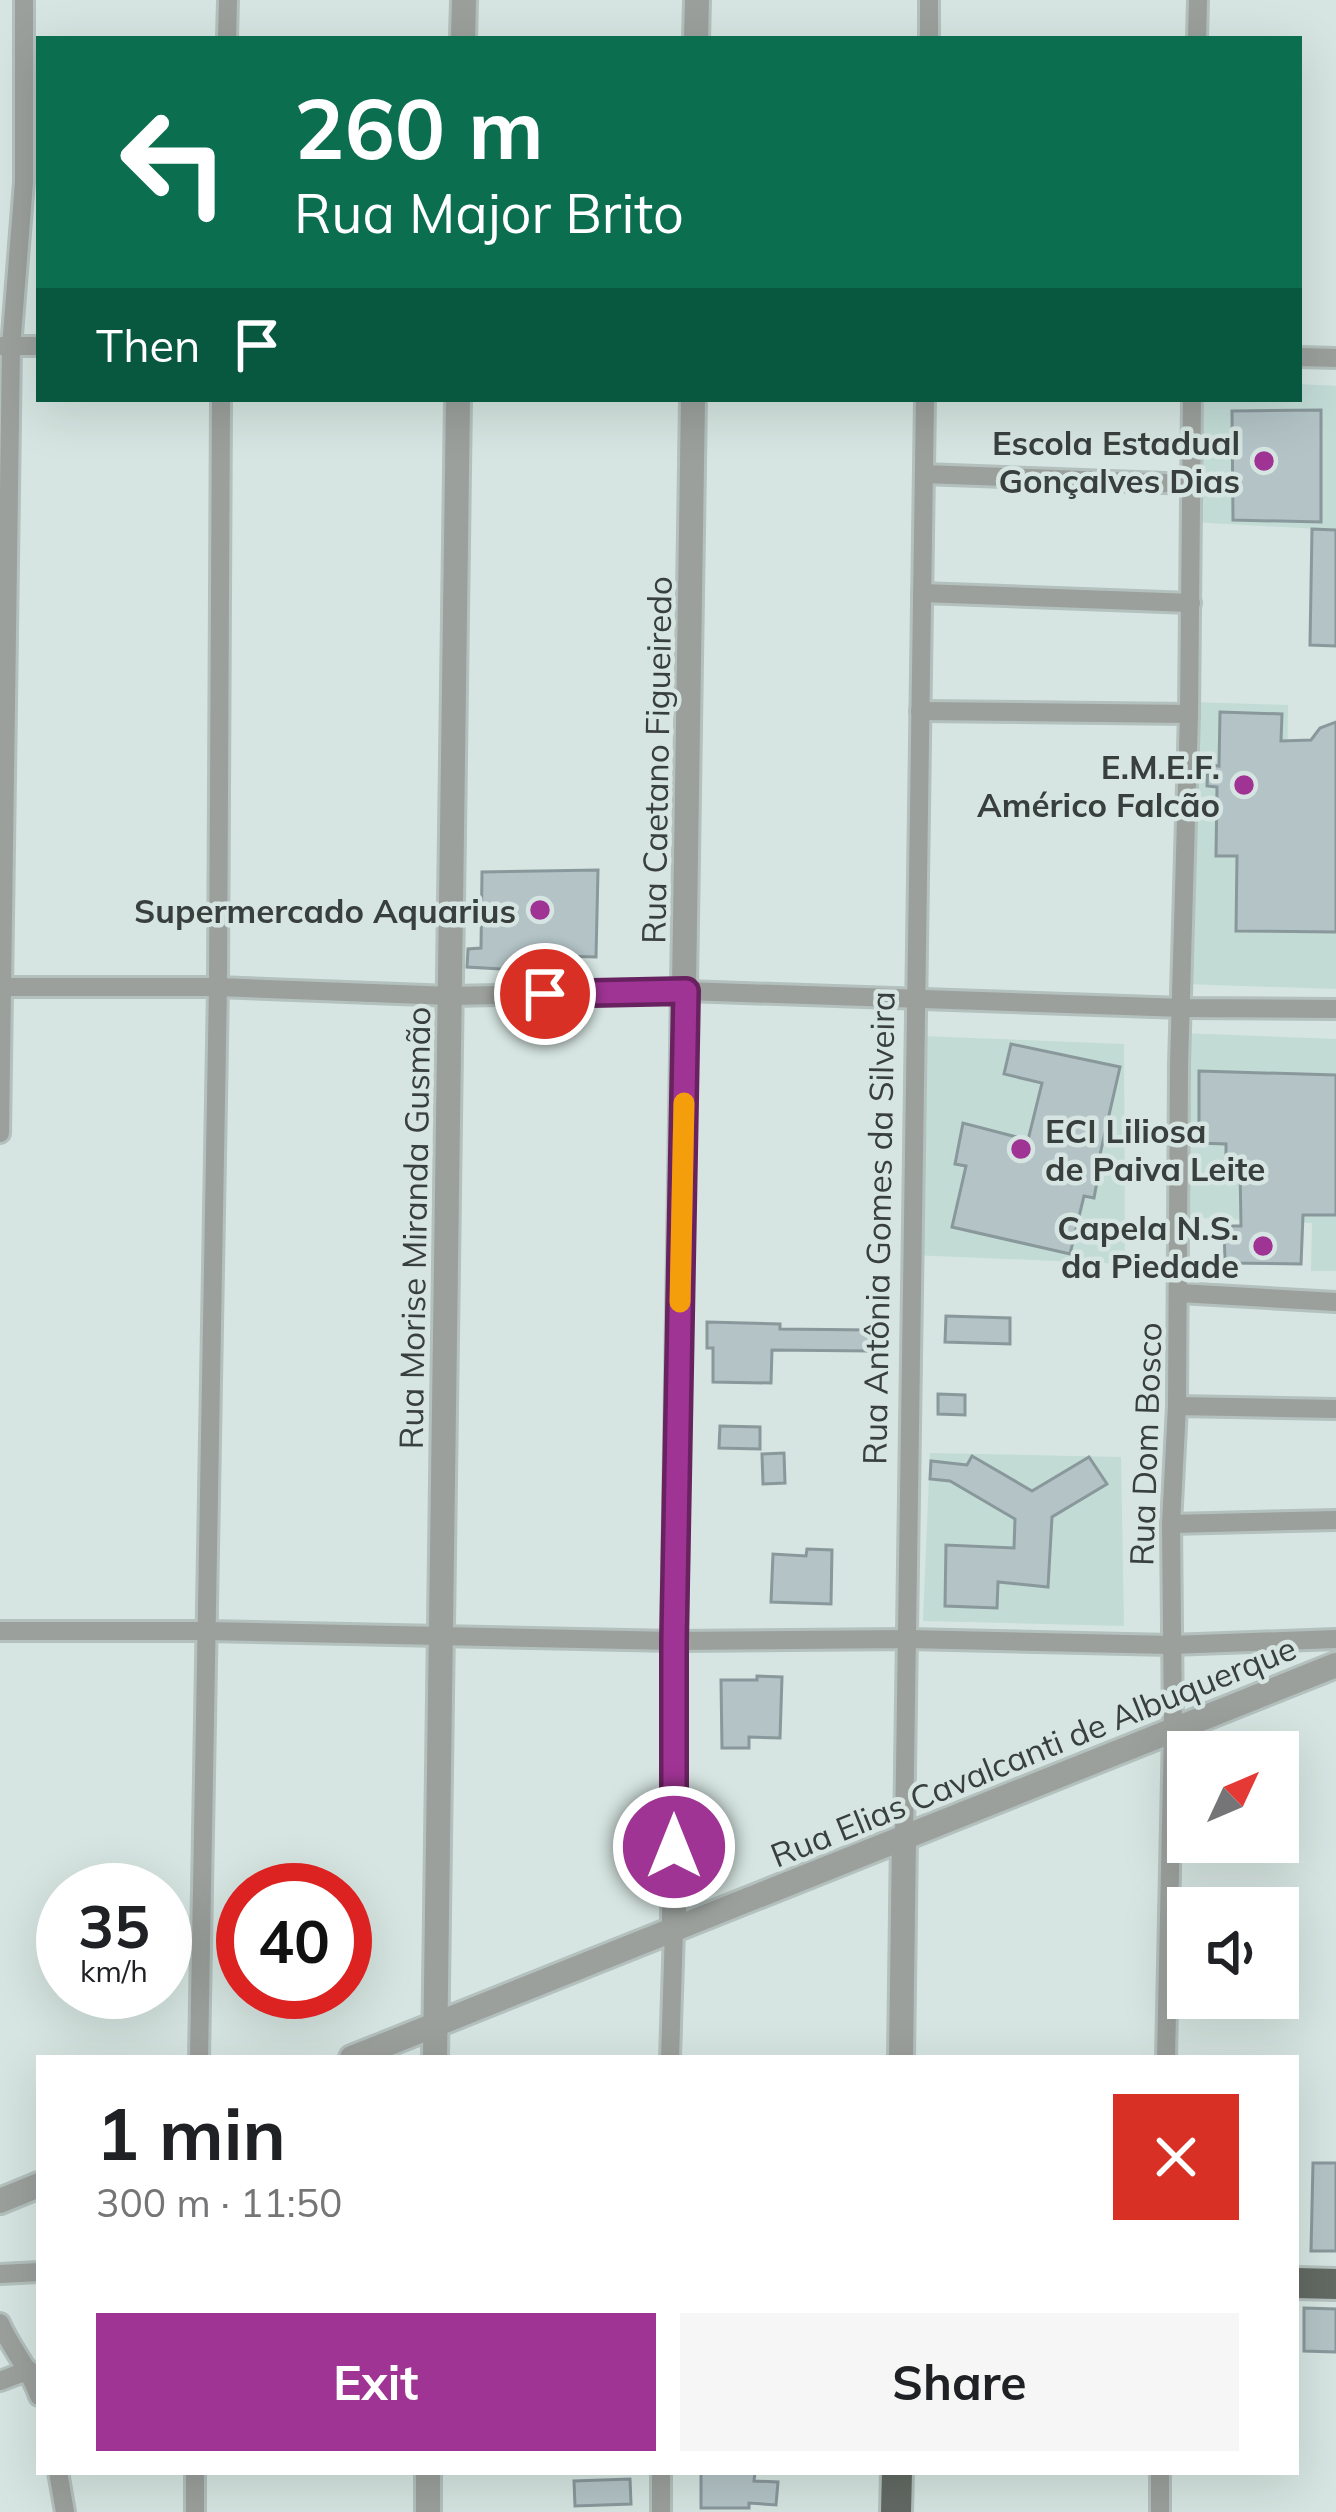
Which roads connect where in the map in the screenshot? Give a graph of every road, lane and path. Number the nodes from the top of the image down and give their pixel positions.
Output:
1 (24, 0) edge
2 (228, 0) edge
3 (464, 0) edge
4 (697, 0) edge
5 (929, 0) edge
6 (1198, 0) edge
7 (227, 36) edge
8 (463, 36) edge
9 (696, 36) edge
10 (929, 36) edge
11 (1197, 36) edge
12 (6, 346) edge
13 (1302, 357) edge
14 (1336, 358) edge
15 (221, 402) edge
16 (458, 402) edge
17 (694, 402) edge
18 (925, 402) edge
19 (1192, 402) edge
20 (924, 474) junction
21 (1191, 484) junction
22 (922, 593) junction
23 (1191, 603) junction
24 (920, 711) junction
25 (1189, 714) junction
26 (2, 987) edge
27 (218, 987) junction
28 (686, 991) junction
29 (451, 996) junction
30 (918, 998) junction
31 (1183, 1008) junction
32 (1336, 1009) edge
33 (0, 1133) edge
34 (1179, 1294) junction
35 (1336, 1302) edge
36 (1177, 1406) junction
37 (1336, 1409) edge
38 (1336, 1520) edge
39 (1171, 1524) junction
40 (0, 1631) edge
41 (206, 1631) junction
42 (440, 1637) junction
43 (908, 1639) junction
44 (1336, 1639) edge
45 (674, 1641) junction
46 (1171, 1645) junction
47 (1336, 1665) edge
48 (1172, 1730) junction
49 (904, 1838) junction
50 (674, 1930) junction
51 (435, 2024) junction
52 (200, 2055) edge
53 (359, 2055) edge
54 (435, 2055) edge
55 (670, 2055) edge
56 (901, 2055) edge
57 (1166, 2055) edge
58 (36, 2186) edge
59 (0, 2200) edge
60 (36, 2272) edge
61 (0, 2274) edge
62 (1299, 2283) edge
63 (1336, 2284) edge
64 (0, 2323) edge
65 (28, 2370) junction
66 (0, 2381) edge
67 (36, 2389) edge
68 (59, 2475) edge
69 (195, 2475) edge
70 (428, 2475) edge
71 (662, 2475) edge
72 (897, 2475) edge
73 (1160, 2475) edge
74 (65, 2512) edge
75 (195, 2512) edge
76 (428, 2512) edge
77 (661, 2512) edge
78 (896, 2512) edge
79 (1160, 2512) edge

1 - 12 street
2 - 7 street
3 - 8 street
4 - 9 street
5 - 10 street
6 - 11 street
12 - 26 street
13 - 14 street
15 - 27 street
16 - 29 street, Rua Morise Miranda Gusmão
17 - 28 street, Rua Caetano Figueiredo
18 - 20 street, Rua Antônia Gomes da Silveira
19 - 21 street, Rua Dom Bosco
20 - 21 street
20 - 22 street, Rua Antônia Gomes da Silveira
21 - 23 street, Rua Dom Bosco
22 - 23 street
22 - 24 street, Rua Antônia Gomes da Silveira
23 - 25 street, Rua Dom Bosco
24 - 25 street
24 - 30 street, Rua Antônia Gomes da Silveira
25 - 31 street, Rua Dom Bosco
26 - 27 street
26 - 33 street
27 - 29 street
27 - 41 street
28 - 29 street
28 - 30 street
28 - 45 street, Rua Caetano Figueiredo
29 - 42 street, Rua Morise Miranda Gusmão
30 - 31 street
30 - 43 street, Rua Antônia Gomes da Silveira
31 - 32 street
31 - 34 street, Rua Dom Bosco
34 - 35 street
34 - 36 street, Rua Dom Bosco
36 - 37 street
36 - 39 street, Rua Dom Bosco
38 - 39 street
39 - 46 street, Rua Dom Bosco
40 - 41 street
41 - 42 street
41 - 52 street
42 - 45 street
42 - 51 street, Rua Morise Miranda Gusmão
43 - 45 street
43 - 46 street
43 - 49 street, Rua Antônia Gomes da Silveira
44 - 46 street
45 - 50 street, Rua Caetano Figueiredo
46 - 48 street, Rua Dom Bosco
47 - 48 street, Rua Elias Cavalcanti de Albuquerque
48 - 49 street, Rua Elias Cavalcanti de Albuquerque
48 - 57 street, Rua Dom Bosco
49 - 50 street, Rua Elias Cavalcanti de Albuquerque
49 - 56 street, Rua Antônia Gomes da Silveira
50 - 51 street, Rua Elias Cavalcanti de Albuquerque
50 - 55 street, Rua Caetano Figueiredo
51 - 53 street, Rua Elias Cavalcanti de Albuquerque
51 - 54 street, Rua Morise Miranda Gusmão
58 - 59 street
60 - 61 street
62 - 63 main road
64 - 65 street
65 - 66 street
65 - 67 street
68 - 74 street
69 - 75 street
70 - 76 street
71 - 77 street
72 - 78 main road
73 - 79 street

